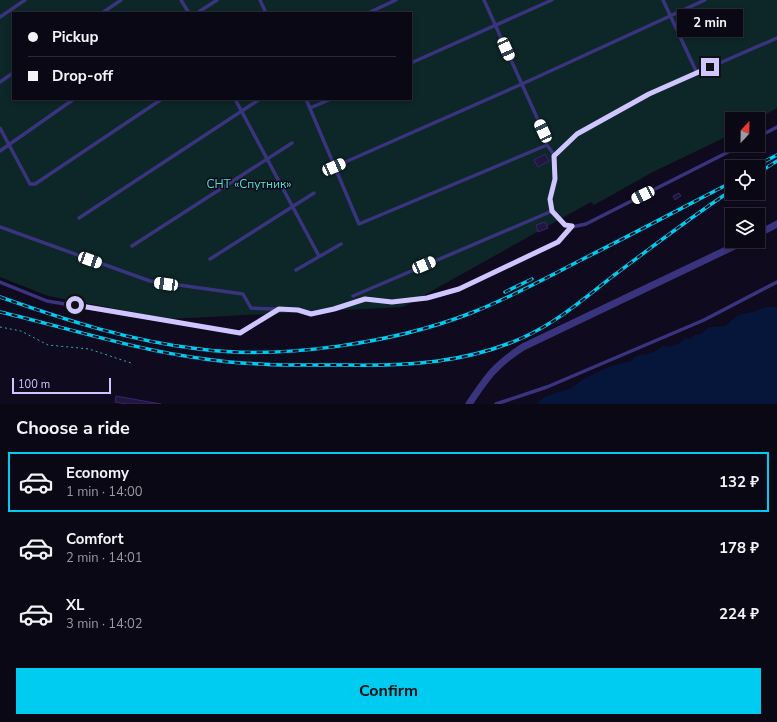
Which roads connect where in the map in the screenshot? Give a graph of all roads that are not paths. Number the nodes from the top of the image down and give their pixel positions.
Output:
1 (25, 0) edge
2 (121, 0) edge
3 (181, 0) edge
4 (217, 0) edge
5 (260, 0) edge
6 (396, 0) edge
7 (484, 0) edge
8 (552, 0) edge
9 (664, 0) edge
10 (705, 0) edge
11 (103, 12) edge
12 (188, 12) edge
13 (199, 12) edge
14 (266, 12) edge
15 (370, 12) edge
16 (671, 15) junction
17 (0, 17) edge
18 (495, 26) junction
19 (777, 38) edge
20 (412, 63) edge
21 (697, 73) junction
22 (12, 74) edge
23 (0, 82) edge
24 (522, 84) junction
25 (73, 100) edge
26 (161, 100) edge
27 (236, 100) edge
28 (258, 100) edge
29 (306, 100) edge
30 (329, 100) edge
31 (310, 108) junction
32 (241, 111) junction
33 (0, 128) edge
34 (777, 128) edge
35 (765, 134) edge
36 (292, 143) dead end
37 (8, 145) junction
38 (547, 145) junction
39 (0, 151) edge
40 (728, 152) edge
41 (554, 156) junction
42 (266, 158) junction
43 (334, 167) junction
44 (314, 193) dead end
45 (292, 207) junction
46 (552, 211) junction
47 (78, 218) dead end
48 (777, 224) edge
49 (572, 226) junction
50 (0, 227) edge
51 (765, 230) edge
52 (342, 244) dead end
53 (132, 246) dead end
54 (729, 248) edge
55 (319, 256) junction
56 (210, 259) dead end
57 (296, 270) dead end
58 (0, 282) edge
59 (777, 282) edge
60 (353, 296) dead end
61 (279, 309) junction
62 (468, 404) edge
63 (496, 404) edge

1 - 17 lane
2 - 11 lane
3 - 12 lane
4 - 13 lane
5 - 14 lane
6 - 15 lane
7 - 18 lane
8 - 18 lane
9 - 16 lane
10 - 16 lane
16 - 21 lane
16 - 24 lane
18 - 20 lane
18 - 24 lane
19 - 21 lane
21 - 41 lane
22 - 23 lane
24 - 38 lane
24 - 43 lane
25 - 37 lane
26 - 37 lane
27 - 32 lane
28 - 32 lane
29 - 31 lane
30 - 31 lane
31 - 43 lane
32 - 42 lane
32 - 47 lane
33 - 37 lane
34 - 35 lane
36 - 42 lane
37 - 39 lane
38 - 41 lane
38 - 43 lane
40 - 49 lane
41 - 46 lane
42 - 45 lane
42 - 53 lane
44 - 45 lane
45 - 55 lane
45 - 56 lane
46 - 49 lane
46 - 60 lane
48 - 51 street
49 - 61 lane
50 - 61 lane
52 - 55 lane
54 - 62 street
55 - 57 lane
58 - 61 lane
59 - 63 lane

